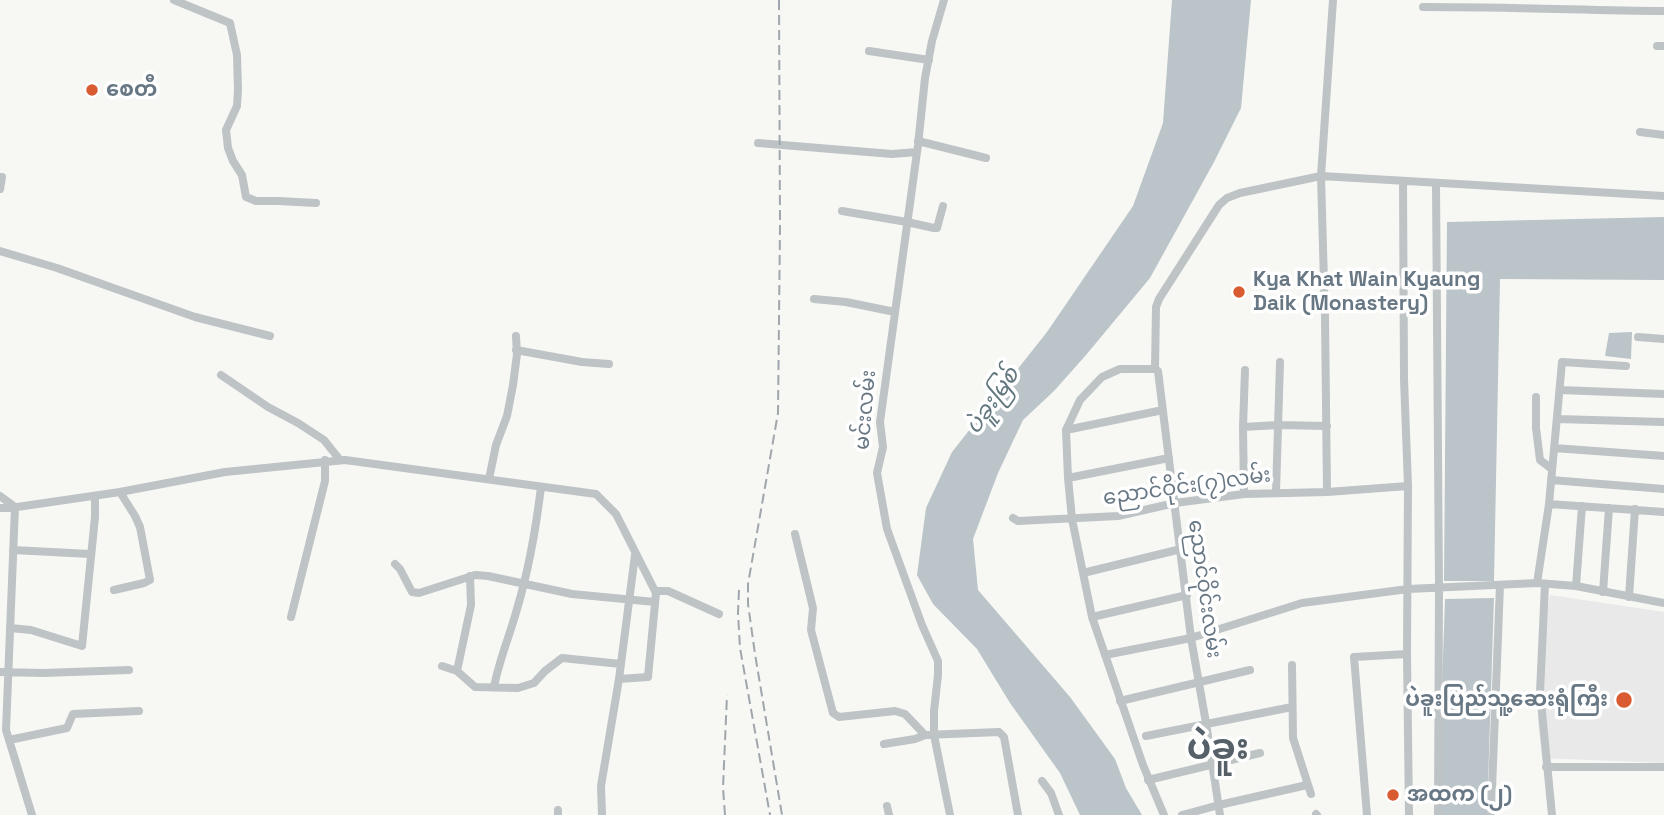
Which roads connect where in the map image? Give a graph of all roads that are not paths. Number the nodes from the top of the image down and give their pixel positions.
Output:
1 (174, 0) edge
2 (943, 0) edge
3 (1333, 0) edge
4 (1606, 0) edge
5 (1528, 4) edge
6 (1423, 7) dead end
7 (1605, 10) junction
8 (1664, 11) edge
9 (869, 51) dead end
10 (929, 60) junction
11 (1640, 132) dead end
12 (1664, 135) edge
13 (918, 141) junction
14 (758, 143) dead end
15 (917, 152) junction
16 (986, 158) dead end
17 (1321, 176) junction
18 (0, 177) edge
19 (1403, 181) junction
20 (1436, 183) junction
21 (0, 189) edge
22 (1664, 196) edge
23 (316, 203) dead end
24 (943, 206) dead end
25 (842, 211) dead end
26 (907, 222) junction
27 (0, 251) edge
28 (814, 299) dead end
29 (895, 312) junction
30 (270, 336) dead end
31 (516, 336) dead end
32 (1639, 337) dead end
33 (1664, 339) edge
34 (516, 350) junction
35 (1280, 362) dead end
36 (609, 364) dead end
37 (1626, 366) dead end
38 (1155, 369) junction
39 (1245, 370) dead end
40 (221, 375) dead end
41 (1560, 390) junction
42 (1664, 394) edge
43 (1536, 397) dead end
44 (1163, 410) junction
45 (1557, 419) junction
46 (1664, 422) edge
47 (1278, 425) junction
48 (1327, 426) junction
49 (1243, 427) junction
50 (1066, 430) junction
51 (1554, 448) junction
52 (1664, 456) edge
53 (1169, 458) junction
54 (325, 460) junction
55 (340, 460) junction
56 (1552, 469) junction
57 (1068, 478) junction
58 (489, 480) junction
59 (1551, 480) junction
60 (1408, 486) junction
61 (541, 487) junction
62 (1664, 489) edge
63 (120, 492) junction
64 (1276, 492) junction
65 (1327, 492) junction
66 (1244, 494) junction
67 (0, 496) edge
68 (95, 496) junction
69 (1175, 503) junction
70 (1549, 504) junction
71 (1582, 506) junction
72 (15, 507) junction
73 (0, 508) edge
74 (1609, 508) junction
75 (1635, 509) junction
76 (1664, 512) edge
77 (1013, 518) dead end
78 (1072, 519) junction
79 (795, 534) dead end
80 (1181, 549) junction
81 (13, 550) junction
82 (90, 554) junction
83 (635, 555) junction
84 (395, 564) dead end
85 (1083, 573) junction
86 (470, 576) junction
87 (524, 583) junction
88 (1541, 584) junction
89 (1500, 585) junction
90 (1576, 586) junction
91 (1439, 588) junction
92 (1408, 589) junction
93 (114, 590) dead end
94 (655, 591) junction
95 (1603, 592) junction
96 (1187, 595) junction
97 (1629, 597) junction
98 (630, 601) junction
99 (655, 602) junction
100 (1664, 603) edge
101 (719, 614) dead end
102 (291, 617) dead end
103 (1092, 617) junction
104 (10, 628) junction
105 (1191, 638) junction
106 (1407, 654) junction
107 (1105, 655) junction
108 (621, 664) junction
109 (1292, 665) dead end
110 (442, 666) dead end
111 (129, 670) dead end
112 (1250, 670) dead end
113 (457, 671) junction
114 (4, 672) edge
115 (619, 679) junction
116 (1199, 682) junction
117 (494, 687) junction
118 (1120, 701) junction
119 (1292, 706) junction
120 (139, 711) dead end
121 (1206, 723) junction
122 (930, 735) junction
123 (1146, 736) dead end
124 (9, 740) junction
125 (884, 744) dead end
126 (1260, 753) dead end
127 (1212, 764) junction
128 (1546, 767) junction
129 (1664, 767) edge
130 (1148, 780) junction
131 (1042, 781) dead end
132 (1219, 805) junction
133 (32, 815) edge
134 (602, 815) edge
135 (950, 815) edge
136 (1018, 815) edge
137 (1059, 815) edge
138 (1164, 815) edge
139 (1182, 815) edge
140 (1220, 815) edge
141 (1365, 815) edge
142 (1409, 815) edge
143 (1438, 815) edge
144 (1491, 815) edge
145 (1552, 815) edge

1 - 23 street
2 - 10 street, မင်းလမ်း
3 - 17 street
4 - 7 street
5 - 6 street
5 - 7 street
7 - 8 street
9 - 10 street
10 - 13 street, မင်းလမ်း
11 - 12 street
13 - 15 street, မင်းလမ်း
13 - 16 street
14 - 15 street
15 - 26 street, မင်းလမ်း
17 - 19 street, ညောင်ဝိုင်းလမ်း
17 - 38 street, ညောင်ဝိုင်းလမ်း
17 - 48 street
18 - 21 street
19 - 20 street, ညောင်ဝိုင်းလမ်း
19 - 60 street
20 - 22 street, ညောင်ဝိုင်းလမ်း
20 - 91 street
24 - 26 street
25 - 26 street
26 - 29 street, မင်းလမ်း
27 - 30 street
28 - 29 street
29 - 122 street, မင်းလမ်း
31 - 34 street
32 - 33 street
34 - 36 street
34 - 58 street
35 - 47 street
37 - 41 street
38 - 44 street, ညောင်ဝိုင်းလမ်း
38 - 50 street
39 - 49 street
40 - 55 street
41 - 42 street
41 - 45 street
43 - 56 street
44 - 50 street
44 - 53 street, ညောင်ဝိုင်းလမ်း
45 - 46 street
45 - 51 street
47 - 48 street
47 - 49 street
47 - 64 street
48 - 65 street
49 - 66 street
50 - 57 street
51 - 52 street
51 - 56 street
53 - 57 street
53 - 69 street, ညောင်ဝိုင်းလမ်း
54 - 55 street
54 - 63 street
54 - 102 street
55 - 58 street
56 - 59 street
57 - 78 street
58 - 61 street
59 - 62 street
59 - 70 street
60 - 65 street, ညောင်ဝိုင်း(၇)လမ်း
60 - 92 street
61 - 83 street
61 - 87 street
63 - 68 street
63 - 93 street
64 - 65 street, ညောင်ဝိုင်း(၇)လမ်း
64 - 66 street, ညောင်ဝိုင်း(၇)လမ်း
66 - 69 street, ညောင်ဝိုင်း(၇)လမ်း
67 - 72 street
68 - 72 street
68 - 82 street
69 - 78 street, ညောင်ဝိုင်း(၇)လမ်း
69 - 80 street, ညောင်ဝိုင်းလမ်း
70 - 71 street
70 - 88 street
71 - 74 street
71 - 90 street
72 - 73 street
72 - 81 street
74 - 75 street
74 - 95 street
75 - 76 street
75 - 97 street
77 - 78 street, ညောင်ဝိုင်း(၇)လမ်း
78 - 85 street
79 - 122 street
80 - 85 street
80 - 96 street, ညောင်ဝိုင်းလမ်း
81 - 82 street
81 - 104 street
82 - 104 street
83 - 94 street
83 - 98 street
84 - 86 street
85 - 103 street
86 - 87 street
86 - 113 street
87 - 98 street
87 - 117 street
88 - 89 street
88 - 90 street
88 - 128 street
89 - 91 street
89 - 144 street
90 - 95 street
91 - 92 street
91 - 143 street
92 - 105 street
92 - 106 street
94 - 99 street
94 - 101 street
95 - 97 street
96 - 103 street
96 - 105 street, ညောင်ဝိုင်းလမ်း
97 - 100 street
98 - 99 street
98 - 108 street
99 - 115 street
103 - 107 street
104 - 114 street
105 - 107 street
105 - 116 street, ညောင်ဝိုင်းလမ်း
106 - 141 street
106 - 142 street
107 - 118 street
108 - 115 street
108 - 117 street
109 - 119 street
110 - 113 street
111 - 114 street
112 - 116 street
113 - 117 street
114 - 124 street
115 - 134 street
116 - 118 street
116 - 121 street, ညောင်ဝိုင်းလမ်း
118 - 130 street
119 - 121 street
119 - 132 street
120 - 124 street
121 - 123 street
121 - 127 street, ညောင်ဝိုင်းလမ်း
122 - 125 street
122 - 135 street, မင်းလမ်း
122 - 136 street
124 - 133 street
126 - 127 street
127 - 130 street
127 - 132 street, ညောင်ဝိုင်းလမ်း
128 - 129 street
128 - 145 street
130 - 138 street
131 - 137 street
132 - 139 street
132 - 140 street, ညောင်ဝိုင်းလမ်း

